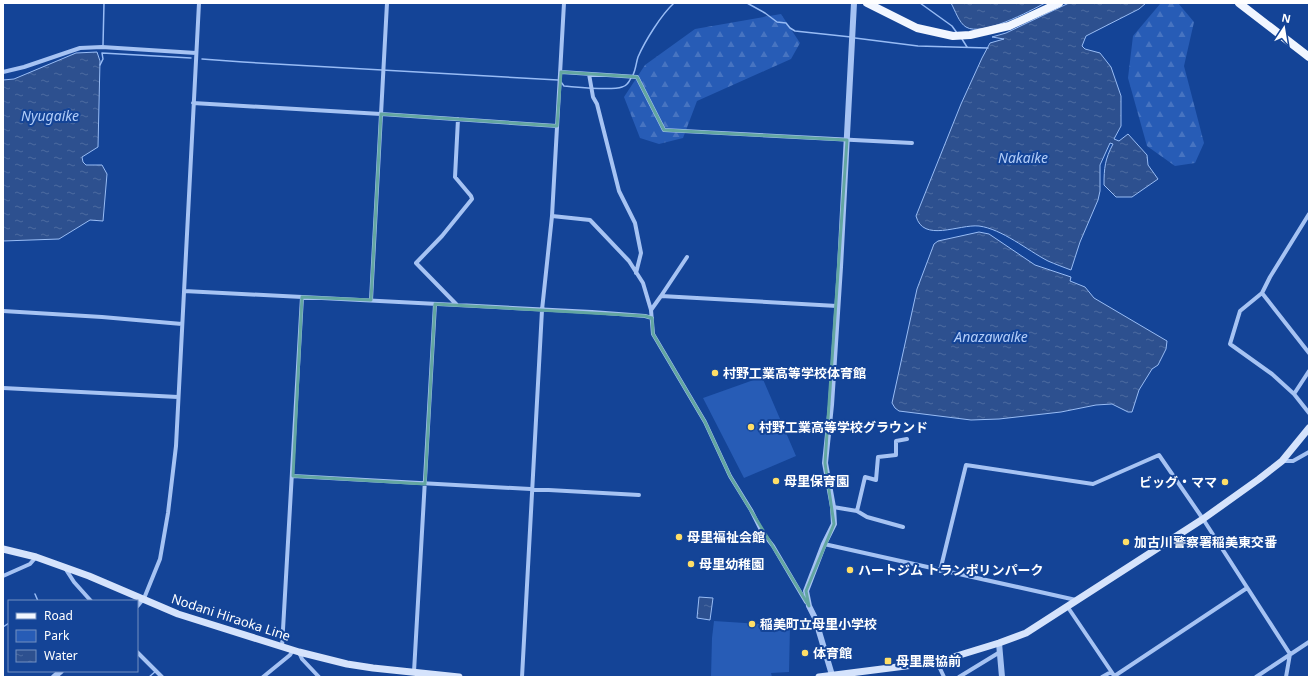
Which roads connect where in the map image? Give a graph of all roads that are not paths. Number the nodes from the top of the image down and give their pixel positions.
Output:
1 (199, 3) edge
2 (387, 3) edge
3 (564, 3) edge
4 (854, 3) edge
5 (868, 3) edge
6 (1059, 3) edge
7 (1239, 3) edge
8 (196, 54) junction
9 (1309, 57) edge
10 (3, 72) edge
11 (561, 72) junction
12 (589, 74) junction
13 (193, 103) junction
14 (381, 114) junction
15 (458, 119) junction
16 (557, 126) junction
17 (847, 140) junction
18 (912, 143) dead end
19 (1309, 214) edge
20 (552, 216) junction
21 (687, 257) dead end
22 (636, 272) junction
23 (184, 291) junction
24 (1262, 293) junction
25 (661, 296) junction
26 (302, 297) junction
27 (371, 300) junction
28 (434, 304) junction
29 (457, 306) junction
30 (837, 306) junction
31 (542, 310) junction
32 (651, 310) junction
33 (3, 311) edge
34 (652, 318) junction
35 (182, 324) junction
36 (1309, 352) edge
37 (1309, 371) edge
38 (3, 388) edge
39 (1294, 394) junction
40 (178, 397) junction
41 (1309, 413) edge
42 (1309, 428) edge
43 (907, 439) dead end
44 (1309, 452) edge
45 (1282, 461) junction
46 (293, 476) junction
47 (424, 484) junction
48 (532, 490) junction
49 (639, 495) dead end
50 (833, 507) junction
51 (857, 511) junction
52 (1204, 519) junction
53 (903, 527) dead end
54 (824, 544) junction
55 (3, 549) edge
56 (36, 558) junction
57 (65, 568) junction
58 (940, 571) junction
59 (3, 576) edge
60 (1247, 588) junction
61 (142, 599) junction
62 (90, 600) edge
63 (1076, 600) junction
64 (138, 604) edge
65 (809, 606) junction
66 (1067, 606) junction
67 (1309, 642) edge
68 (999, 643) junction
69 (282, 646) junction
70 (296, 651) junction
71 (1000, 652) junction
72 (138, 653) edge
73 (1290, 654) junction
74 (937, 662) junction
75 (414, 672) junction
76 (1111, 672) junction
77 (832, 676) edge
78 (162, 677) edge
79 (263, 677) edge
80 (319, 677) edge
81 (459, 677) edge
82 (522, 677) edge
83 (819, 677) edge
84 (944, 677) edge
85 (959, 677) edge
86 (1002, 677) edge
87 (1102, 677) edge
88 (1115, 677) edge
89 (1256, 677) edge
90 (1286, 677) edge

1 - 8 street
2 - 14 street
3 - 11 street
4 - 17 street
5 - 6 main road
7 - 9 main road
8 - 10 street
8 - 13 street
11 - 12 street
11 - 16 street
12 - 17 street
12 - 22 street
13 - 14 street
13 - 23 street
14 - 15 street
14 - 27 street
15 - 16 street
15 - 29 street
16 - 20 street
17 - 18 street
17 - 30 street
19 - 24 street
20 - 22 street
20 - 31 street
21 - 25 street
22 - 32 street
23 - 26 street
23 - 35 street
24 - 36 street
24 - 39 street
25 - 30 street
25 - 32 street
26 - 27 street
26 - 46 street
27 - 28 street
28 - 29 street
28 - 47 street
29 - 31 street
30 - 50 street
31 - 34 street
31 - 48 street
32 - 34 street
33 - 35 street
34 - 65 street
35 - 40 street
37 - 39 street
38 - 40 street
39 - 41 street
40 - 61 street
42 - 45 main road
43 - 51 street
44 - 45 street
45 - 52 main road
46 - 47 street
46 - 69 street
47 - 48 street
47 - 75 street
48 - 49 street
48 - 82 street
50 - 51 street
50 - 54 street
51 - 53 street
52 - 58 street
52 - 60 street
52 - 63 main road
54 - 58 street
54 - 65 street
55 - 56 main road, Nodani Hiraoka Line
56 - 57 main road, Nodani Hiraoka Line
56 - 59 street
57 - 61 main road, Nodani Hiraoka Line
57 - 62 street
58 - 63 street
60 - 73 street
60 - 88 street
61 - 64 street
61 - 69 main road, Nodani Hiraoka Line
63 - 66 main road
65 - 77 street
66 - 68 main road
66 - 76 street
67 - 73 street
68 - 71 street
68 - 74 main road
69 - 70 main road, Nodani Hiraoka Line
70 - 75 main road, Nodani Hiraoka Line
70 - 79 street
70 - 80 street
71 - 85 street
71 - 86 street
72 - 78 street
73 - 89 street
73 - 90 street
74 - 77 main road
74 - 84 street
75 - 81 main road, Nodani Hiraoka Line
76 - 87 street
76 - 88 street
77 - 83 main road

